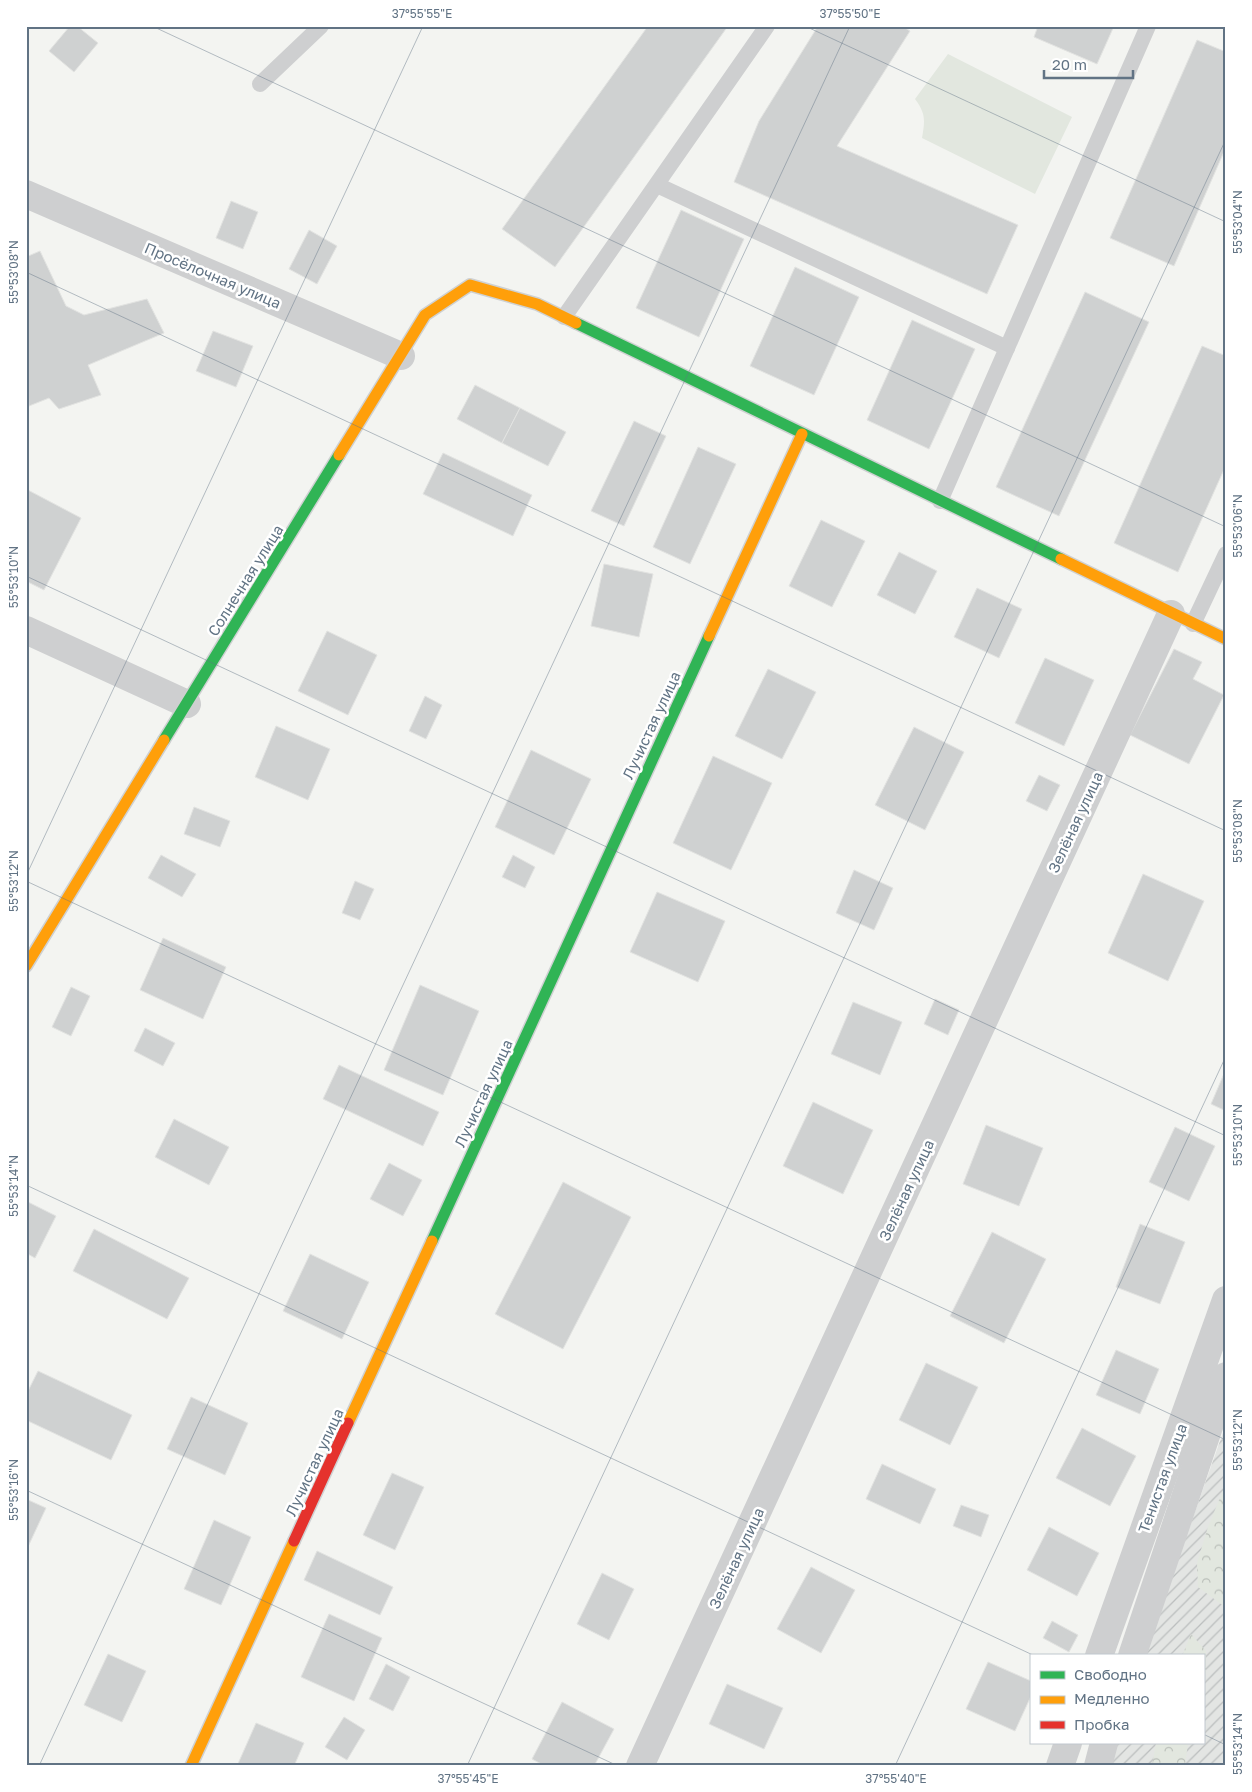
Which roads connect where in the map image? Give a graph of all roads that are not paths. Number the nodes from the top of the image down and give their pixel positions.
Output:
1 (321, 26) edge
2 (767, 26) edge
3 (1148, 26) edge
4 (260, 84) dead end
5 (657, 185) junction
6 (26, 194) edge
7 (564, 318) junction
8 (1007, 348) junction
9 (401, 356) junction
10 (802, 434) junction
11 (940, 501) junction
12 (1226, 554) edge
13 (1182, 619) junction
14 (26, 630) edge
15 (1226, 639) edge
16 (187, 704) junction
17 (26, 966) edge
18 (1226, 1300) edge
19 (1226, 1376) edge
20 (1100, 1654) edge
21 (1133, 1654) edge
22 (1068, 1744) edge
23 (1104, 1744) edge
24 (191, 1766) edge
25 (640, 1766) edge
26 (1060, 1766) edge
27 (1098, 1766) edge

1 - 4 lane
2 - 5 lane
3 - 8 lane
5 - 7 lane
5 - 8 lane
6 - 9 street, Просёлочная улица
7 - 9 street, Солнечная улица
7 - 10 street, Солнечная улица
8 - 11 lane
9 - 16 street, Солнечная улица
10 - 11 street, Солнечная улица
10 - 24 street, Лучистая улица
11 - 13 street, Солнечная улица
12 - 13 lane
13 - 15 street, Солнечная улица
13 - 25 street, Зелёная улица
14 - 16 street
16 - 17 street, Солнечная улица
18 - 20 street, Тенистая улица
19 - 21 street
22 - 26 street
23 - 27 street

